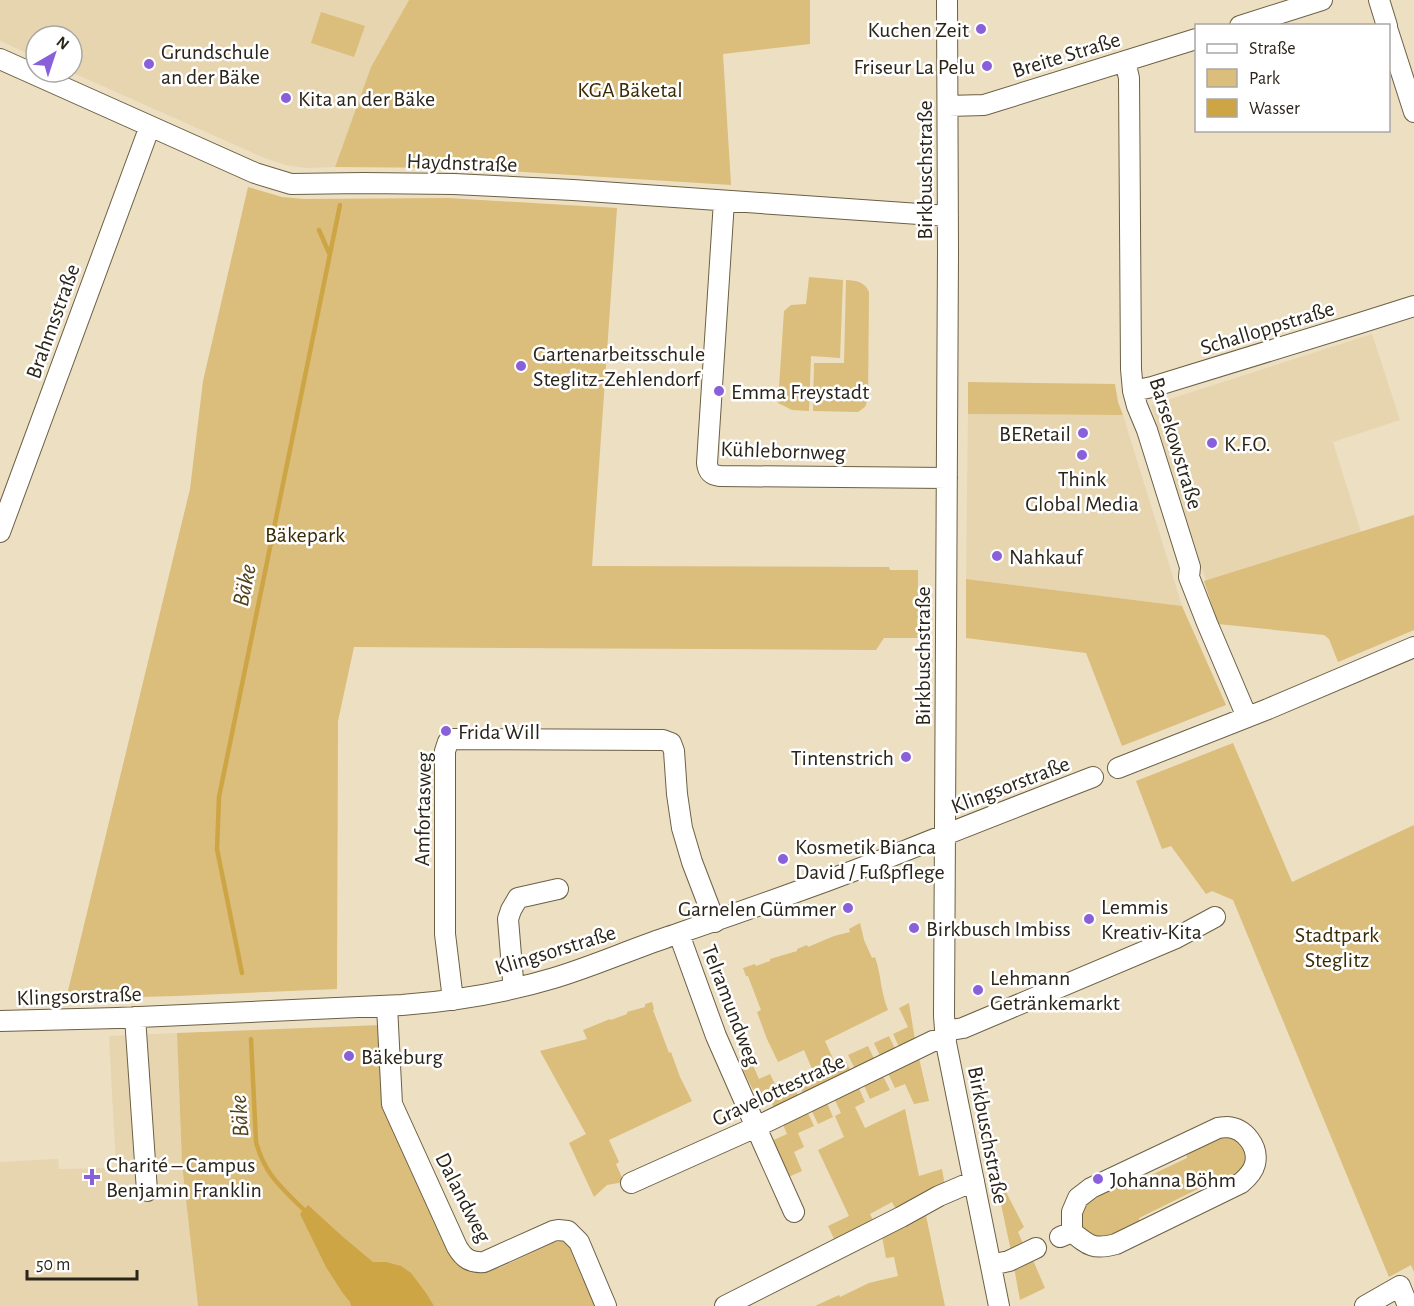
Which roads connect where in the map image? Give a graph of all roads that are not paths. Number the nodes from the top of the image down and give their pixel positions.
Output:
1 (947, 0) edge
2 (1322, 0) edge
3 (1379, 0) edge
4 (1246, 24) edge
5 (1386, 24) edge
6 (1390, 34) edge
7 (1195, 40) edge
8 (0, 58) edge
9 (1125, 61) junction
10 (948, 105) junction
11 (1414, 112) edge
12 (150, 126) junction
13 (724, 201) junction
14 (948, 216) junction
15 (1414, 306) edge
16 (1133, 391) junction
17 (947, 478) junction
18 (0, 532) edge
19 (1414, 647) edge
20 (1247, 717) junction
21 (1118, 768) dead end
22 (1093, 777) dead end
23 (945, 835) junction
24 (558, 889) dead end
25 (1215, 917) dead end
26 (715, 922) junction
27 (679, 934) junction
28 (515, 988) junction
29 (453, 1000) junction
30 (387, 1006) junction
31 (135, 1017) junction
32 (0, 1021) edge
33 (946, 1036) junction
34 (756, 1127) junction
35 (974, 1181) junction
36 (631, 1184) dead end
37 (147, 1191) dead end
38 (794, 1212) dead end
39 (1066, 1234) joint
40 (1036, 1248) dead end
41 (991, 1265) junction
42 (606, 1306) edge
43 (725, 1306) edge
44 (999, 1306) edge
45 (1365, 1306) edge
46 (1408, 1306) edge

1 - 10 street, Birkbuschstraße
2 - 4 street
3 - 5 street
6 - 11 street
7 - 9 street, Breite Straße
8 - 12 street, Haydnstraße
9 - 10 street, Breite Straße
9 - 16 street, Barsekowstraße
10 - 14 street, Birkbuschstraße
12 - 13 street, Haydnstraße
12 - 18 street, Brahmsstraße
13 - 14 street, Haydnstraße
13 - 17 street, Kühlebornweg
14 - 17 street, Birkbuschstraße
15 - 16 street, Schalloppstraße
16 - 20 street, Barsekowstraße
17 - 23 street, Birkbuschstraße
19 - 20 street
20 - 21 street
22 - 23 street, Klingsorstraße
23 - 26 street, Klingsorstraße
23 - 33 street, Birkbuschstraße
24 - 28 street
25 - 33 street, Gravelottestraße
26 - 27 street, Klingsorstraße
26 - 29 street, Amfortasweg
27 - 28 street, Klingsorstraße
27 - 34 street, Telramundweg
28 - 29 street, Klingsorstraße
29 - 30 street, Klingsorstraße
30 - 31 street, Klingsorstraße
30 - 42 street, Dalandweg
31 - 32 street, Klingsorstraße
31 - 37 street
33 - 34 street, Gravelottestraße
33 - 35 street, Birkbuschstraße
34 - 36 street, Gravelottestraße
34 - 38 street, Telramundweg
35 - 41 street, Birkbuschstraße
35 - 43 street
39 - 39 street
40 - 41 street
41 - 44 street, Birkbuschstraße
45 - 46 street

